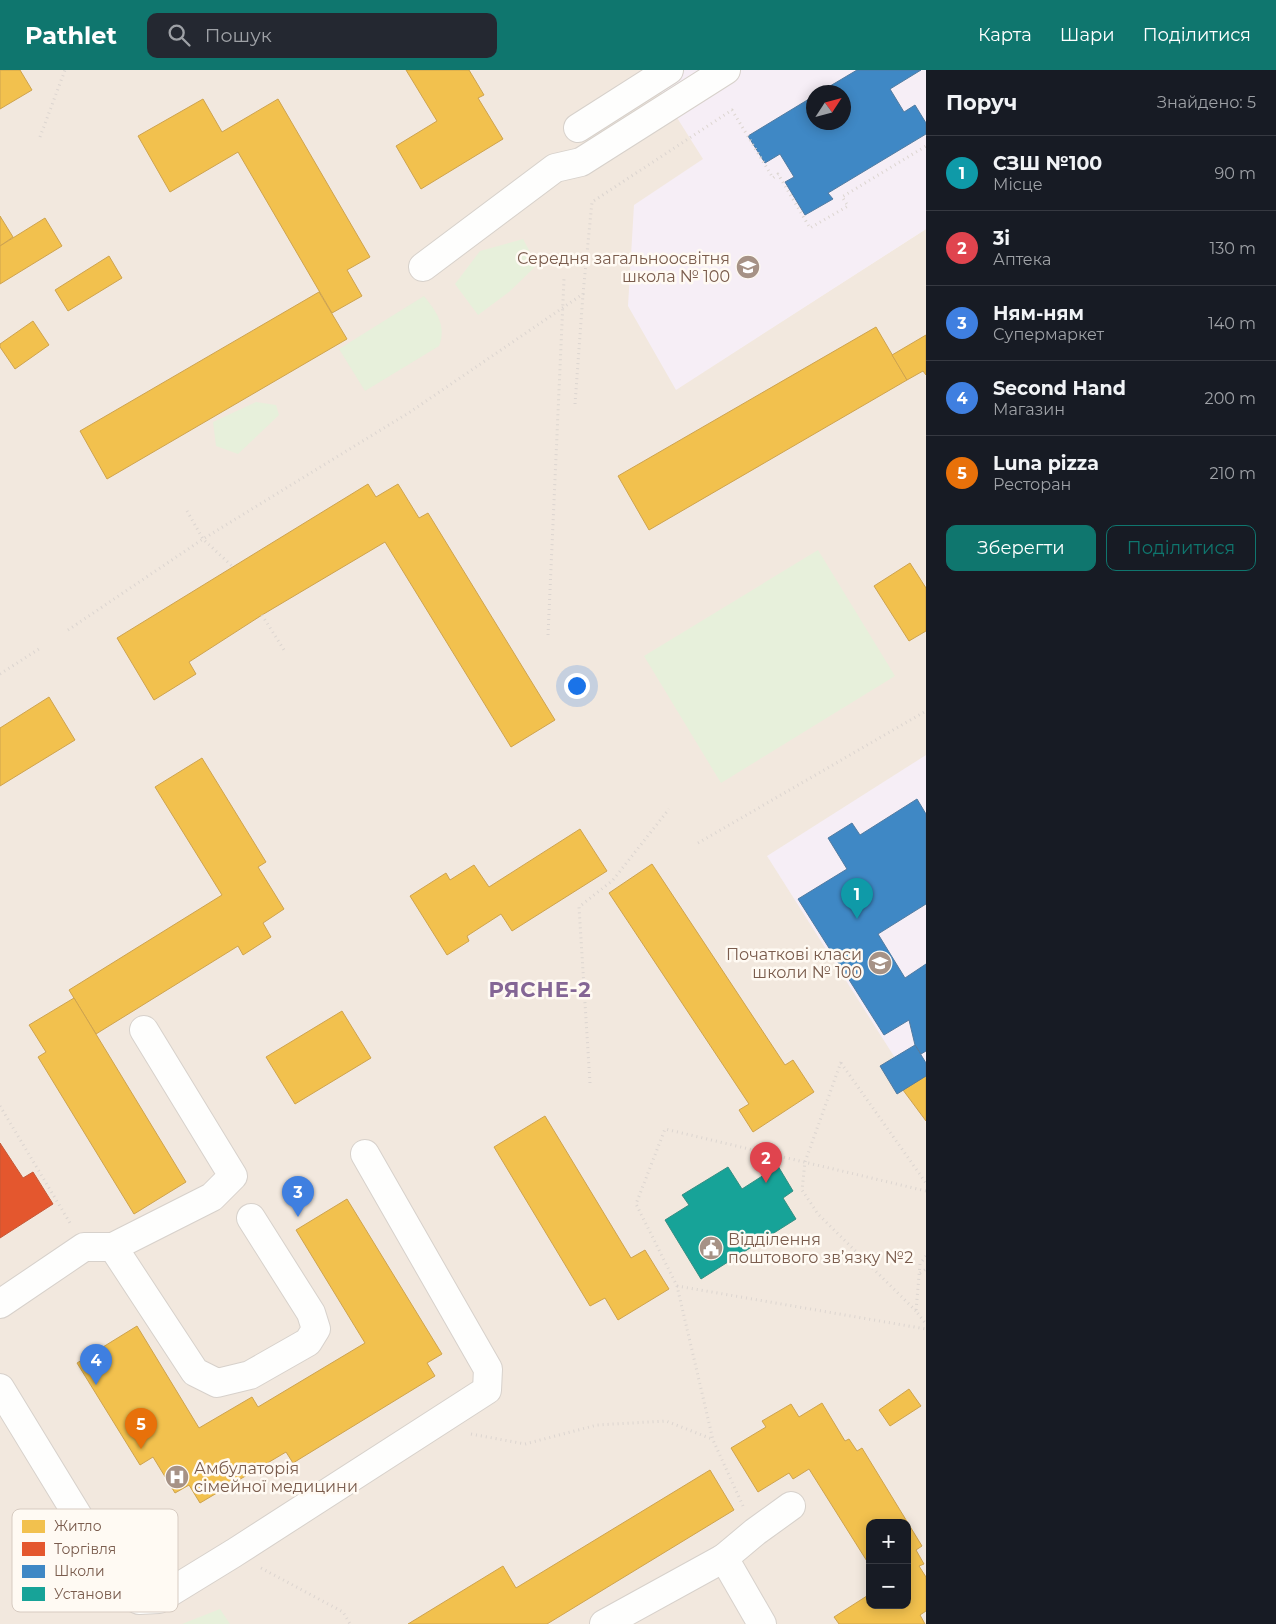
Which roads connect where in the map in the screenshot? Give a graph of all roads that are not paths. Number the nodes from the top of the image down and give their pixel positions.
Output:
1 (669, 70) edge
2 (726, 70) edge
3 (578, 128) dead end
4 (423, 267) dead end
5 (144, 1030) dead end
6 (364, 1154) dead end
7 (251, 1218) dead end
8 (113, 1247) junction
9 (0, 1304) edge
10 (0, 1388) edge
11 (791, 1506) dead end
12 (74, 1509) edge
13 (724, 1558) junction
14 (178, 1587) edge
15 (604, 1624) edge
16 (762, 1624) edge

1 - 3 street
2 - 4 street
5 - 8 street
6 - 14 street
7 - 8 street
8 - 9 street
10 - 12 street
11 - 13 street
13 - 15 street
13 - 16 street

